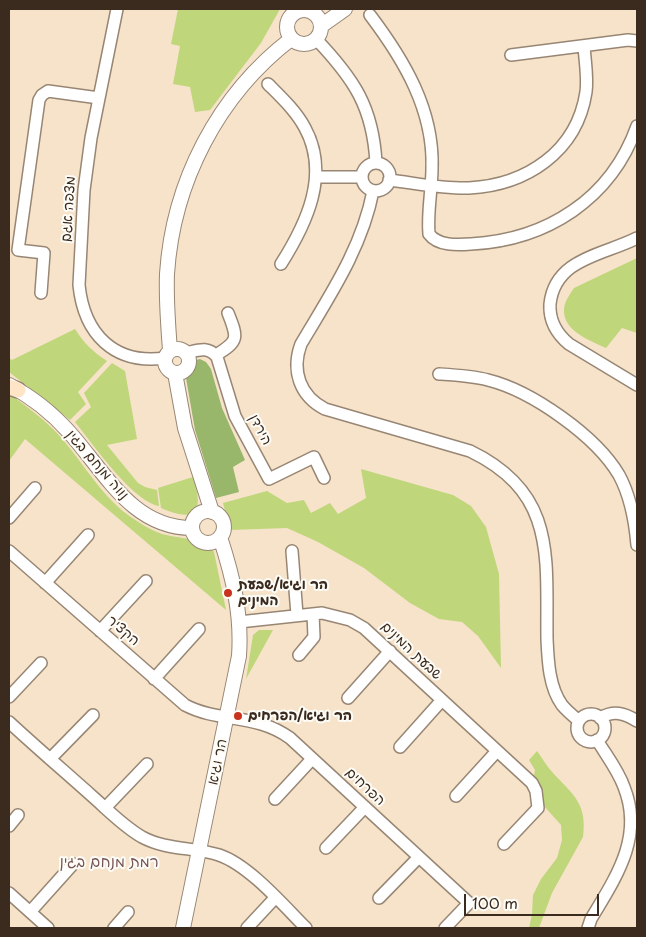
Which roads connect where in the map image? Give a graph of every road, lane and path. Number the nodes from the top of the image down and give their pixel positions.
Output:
1 (116, 9) edge
2 (345, 9) edge
3 (317, 10) edge
4 (370, 15) dead end
5 (319, 33) junction
6 (291, 39) junction
7 (637, 41) edge
8 (584, 46) junction
9 (511, 55) dead end
10 (268, 84) dead end
11 (98, 98) junction
12 (637, 126) edge
13 (376, 163) junction
14 (316, 176) junction
15 (362, 177) junction
16 (389, 180) junction
17 (431, 185) junction
18 (373, 191) junction
19 (637, 238) edge
20 (281, 264) dead end
21 (41, 293) dead end
22 (228, 313) dead end
23 (186, 353) junction
24 (168, 354) junction
25 (216, 355) junction
26 (175, 373) junction
27 (439, 374) dead end
28 (637, 384) edge
29 (12, 387) edge
30 (324, 478) dead end
31 (35, 488) dead end
32 (212, 512) junction
33 (9, 518) edge
34 (192, 528) junction
35 (88, 535) dead end
36 (220, 537) junction
37 (637, 546) edge
38 (9, 551) edge
39 (292, 551) dead end
40 (146, 581) dead end
41 (45, 583) junction
42 (313, 614) junction
43 (297, 615) junction
44 (240, 622) junction
45 (199, 629) dead end
46 (100, 631) junction
47 (390, 651) junction
48 (299, 655) dead end
49 (41, 663) dead end
50 (154, 679) junction
51 (9, 697) edge
52 (348, 698) dead end
53 (442, 700) junction
54 (93, 715) dead end
55 (228, 716) junction
56 (600, 718) junction
57 (579, 721) junction
58 (637, 721) edge
59 (9, 722) edge
60 (597, 740) junction
61 (400, 746) dead end
62 (497, 751) junction
63 (50, 759) junction
64 (312, 759) junction
65 (147, 764) dead end
66 (456, 796) dead end
67 (275, 799) dead end
68 (365, 807) junction
69 (105, 808) junction
70 (18, 815) dead end
71 (9, 826) edge
72 (504, 844) dead end
73 (326, 848) dead end
74 (200, 850) junction
75 (419, 857) junction
76 (73, 864) dead end
77 (9, 893) edge
78 (275, 898) junction
79 (379, 898) dead end
80 (30, 912) junction
81 (128, 912) dead end
82 (48, 928) edge
83 (114, 928) edge
84 (184, 928) edge
85 (247, 928) edge
86 (306, 928) edge
87 (445, 928) edge
88 (588, 928) edge

1 - 11 street, מצפה אגם
2 - 5 street
3 - 5 street
3 - 6 street
4 - 17 street
5 - 6 street
5 - 13 street
6 - 24 street
7 - 8 street
8 - 9 street
8 - 17 street
10 - 14 street
11 - 21 street
11 - 24 street, מצפה אגם
12 - 17 street
13 - 15 street
13 - 16 street
14 - 15 street
14 - 20 street
15 - 18 street
16 - 17 street
16 - 18 street
18 - 57 street
19 - 28 street
22 - 25 street
23 - 24 street
23 - 25 street
23 - 26 street
24 - 26 street
25 - 30 street, הירדן
26 - 32 street
27 - 37 street
29 - 34 street, נווה מנחם בגין
31 - 33 street
32 - 34 street
32 - 36 street
34 - 36 street
35 - 41 street
36 - 44 street, הר וגיא
38 - 41 street, הקציר
39 - 43 street
40 - 46 street
41 - 46 street, הקציר
42 - 43 street, שבעת המינים
42 - 47 street, שבעת המינים
42 - 48 street
43 - 44 street, שבעת המינים
44 - 55 street, הר וגיא
45 - 50 street
46 - 50 street, הקציר
47 - 52 street
47 - 53 street, שבעת המינים
49 - 51 street
50 - 55 street, הקציר
53 - 61 street
53 - 62 street, שבעת המינים
54 - 63 street
55 - 64 street, הפרחים
55 - 74 street, הר וגיא
56 - 57 street
56 - 58 street
56 - 60 street
57 - 60 street
59 - 63 street
60 - 88 street
62 - 66 street
62 - 72 street, שבעת המינים
63 - 69 street
64 - 67 street
64 - 68 street, הפרחים
65 - 69 street
68 - 73 street
68 - 75 street, הפרחים
69 - 74 street
70 - 71 street
74 - 78 street
74 - 84 street, הר וגיא
75 - 79 street
75 - 87 street, הפרחים
76 - 80 street
77 - 80 street
78 - 85 street
78 - 86 street
80 - 82 street
81 - 83 street

